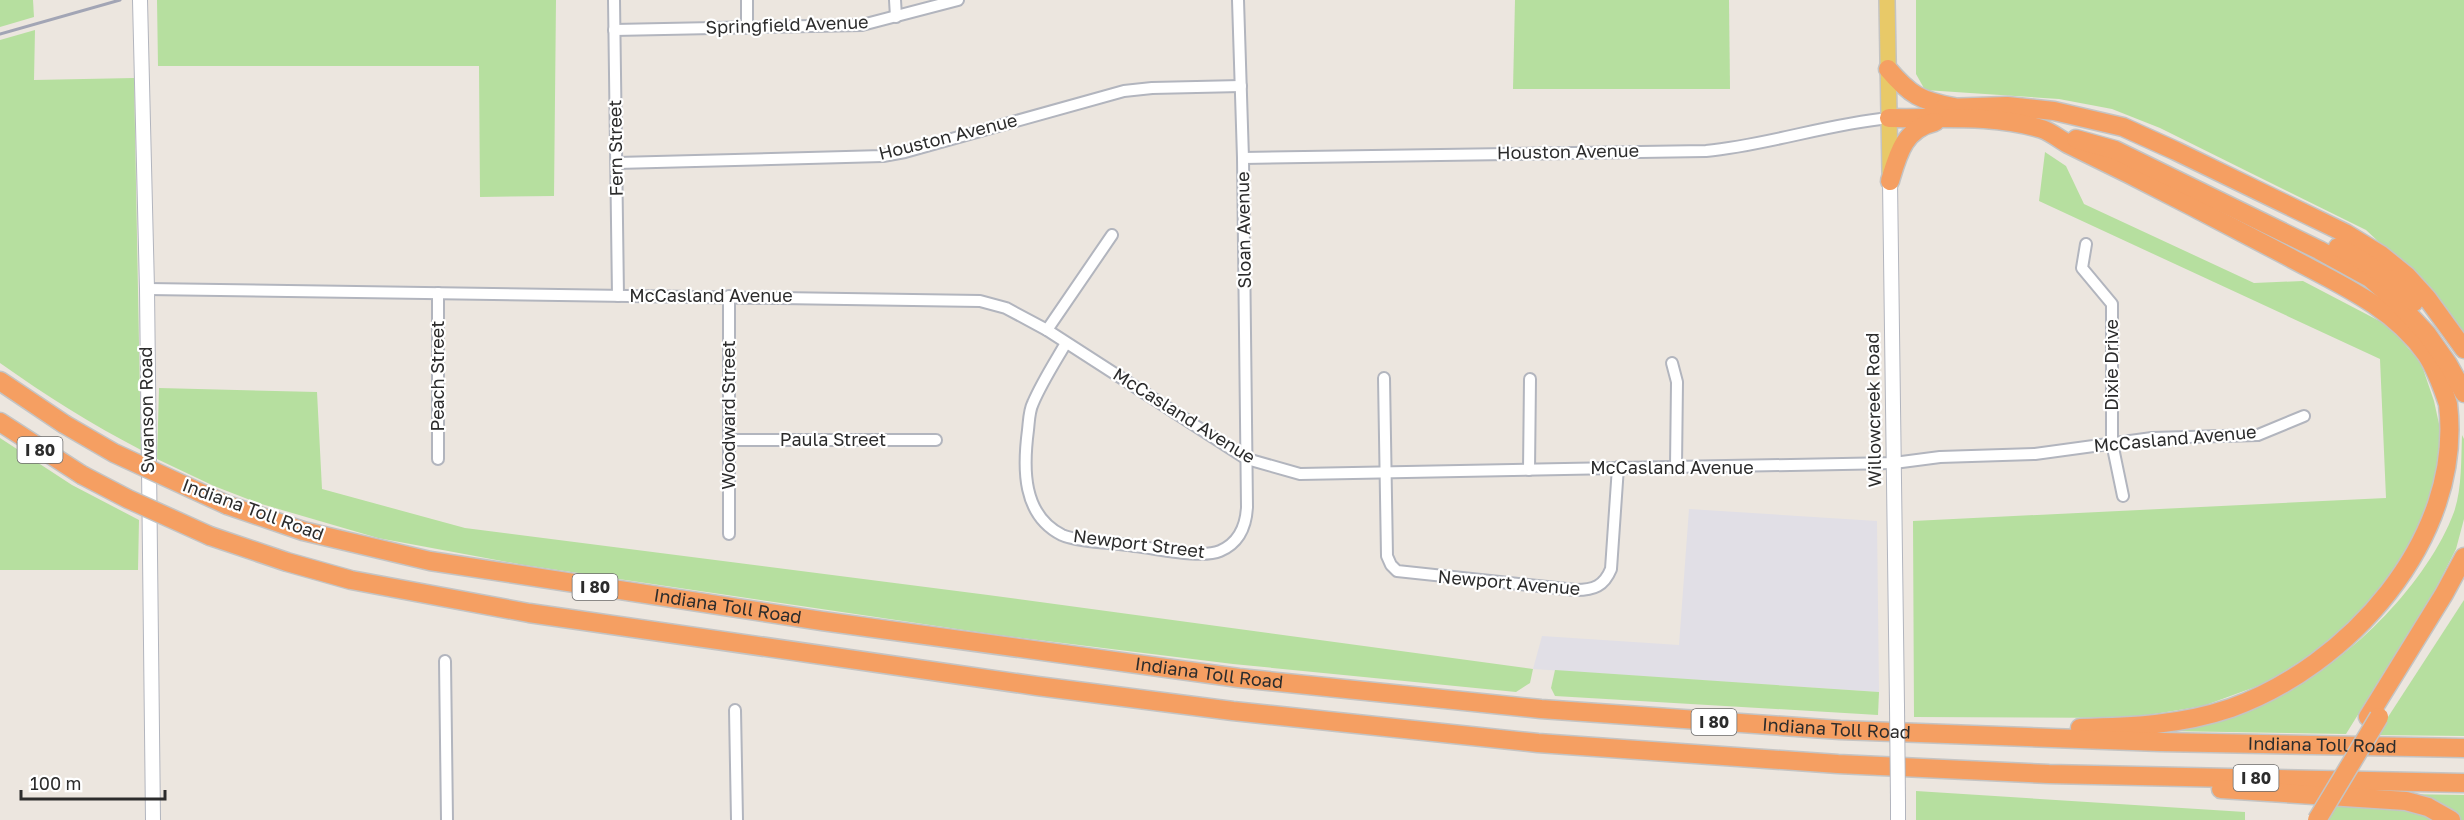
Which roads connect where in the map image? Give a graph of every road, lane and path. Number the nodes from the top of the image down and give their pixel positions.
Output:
1 (140, 0) edge
2 (614, 0) edge
3 (747, 0) edge
4 (895, 0) edge
5 (958, 0) edge
6 (1238, 0) edge
7 (1887, 0) edge
8 (896, 18) junction
9 (747, 28) junction
10 (614, 30) junction
11 (1888, 69) junction
12 (1241, 86) junction
13 (1954, 113) junction
14 (1889, 118) junction
15 (2085, 119) junction
16 (2045, 130) junction
17 (1243, 158) junction
18 (617, 163) junction
19 (1890, 181) junction
20 (1112, 235) dead end
21 (2086, 244) dead end
22 (147, 289) junction
23 (438, 293) junction
24 (618, 296) junction
25 (729, 296) junction
26 (1047, 330) junction
27 (1066, 343) junction
28 (2464, 349) edge
29 (1672, 363) dead end
30 (2464, 372) edge
31 (1384, 378) dead end
32 (1530, 380) dead end
33 (0, 381) edge
34 (2464, 393) edge
35 (2304, 416) dead end
36 (0, 422) edge
37 (730, 440) junction
38 (936, 440) dead end
39 (2112, 443) junction
40 (438, 459) dead end
41 (1247, 459) junction
42 (1894, 463) junction
43 (1676, 466) junction
44 (1617, 467) junction
45 (1529, 470) junction
46 (1384, 474) junction
47 (2123, 496) dead end
48 (729, 534) dead end
49 (2464, 558) edge
50 (2464, 578) edge
51 (444, 661) dead end
52 (735, 710) dead end
53 (2374, 717) junction
54 (1994, 737) junction
55 (2464, 748) edge
56 (2049, 774) junction
57 (2464, 783) edge
58 (153, 820) edge
59 (447, 820) edge
60 (737, 820) edge
61 (1898, 820) edge
62 (2306, 820) edge
63 (2317, 820) edge
64 (2451, 820) edge

1 - 22 street, Swanson Road
2 - 10 street, Fern Street
3 - 9 street
4 - 8 street
5 - 8 street, Springfield Avenue
6 - 12 street, Sloan Avenue
7 - 11 main road, Willowcreek Road
8 - 9 street, Springfield Avenue
9 - 10 street, Springfield Avenue
10 - 18 street, Fern Street
11 - 13 highway
11 - 14 main road, Willowcreek Road
12 - 17 street, Sloan Avenue
12 - 18 street, Houston Avenue
13 - 14 highway
13 - 15 highway
13 - 16 highway
13 - 19 highway
14 - 17 street, Houston Avenue
14 - 19 main road, Willowcreek Road
15 - 28 highway
15 - 30 highway
16 - 34 highway
16 - 54 highway
17 - 41 street, Sloan Avenue
18 - 24 street, Fern Street
19 - 42 street, Willowcreek Road
20 - 26 street
21 - 39 street, Dixie Drive
22 - 23 street, McCasland Avenue
22 - 58 street, Swanson Road
23 - 24 street, McCasland Avenue
23 - 40 street, Peach Street
24 - 25 street, McCasland Avenue
25 - 26 street, McCasland Avenue
25 - 37 street, Woodward Street
26 - 27 street, McCasland Avenue
27 - 41 street, McCasland Avenue
27 - 41 street, Newport Street
29 - 43 street
31 - 46 street
32 - 45 street
33 - 54 highway, Indiana Toll Road / I 80, bridge
35 - 39 street, McCasland Avenue
36 - 56 highway, Indiana Toll Road / I 80, bridge
37 - 38 street, Paula Street
37 - 48 street, Woodward Street
39 - 42 street, McCasland Avenue
39 - 47 street, Dixie Drive
41 - 46 street, McCasland Avenue
42 - 43 street, McCasland Avenue
42 - 61 street, Willowcreek Road, bridge
43 - 44 street, McCasland Avenue
44 - 45 street, McCasland Avenue
44 - 46 street, Newport Avenue
45 - 46 street, McCasland Avenue
49 - 53 highway
50 - 53 highway
51 - 59 street
52 - 60 street
53 - 62 highway
53 - 63 highway, bridge
54 - 55 highway, Indiana Toll Road / I 80
56 - 57 highway, Indiana Toll Road / I 80
56 - 64 highway

